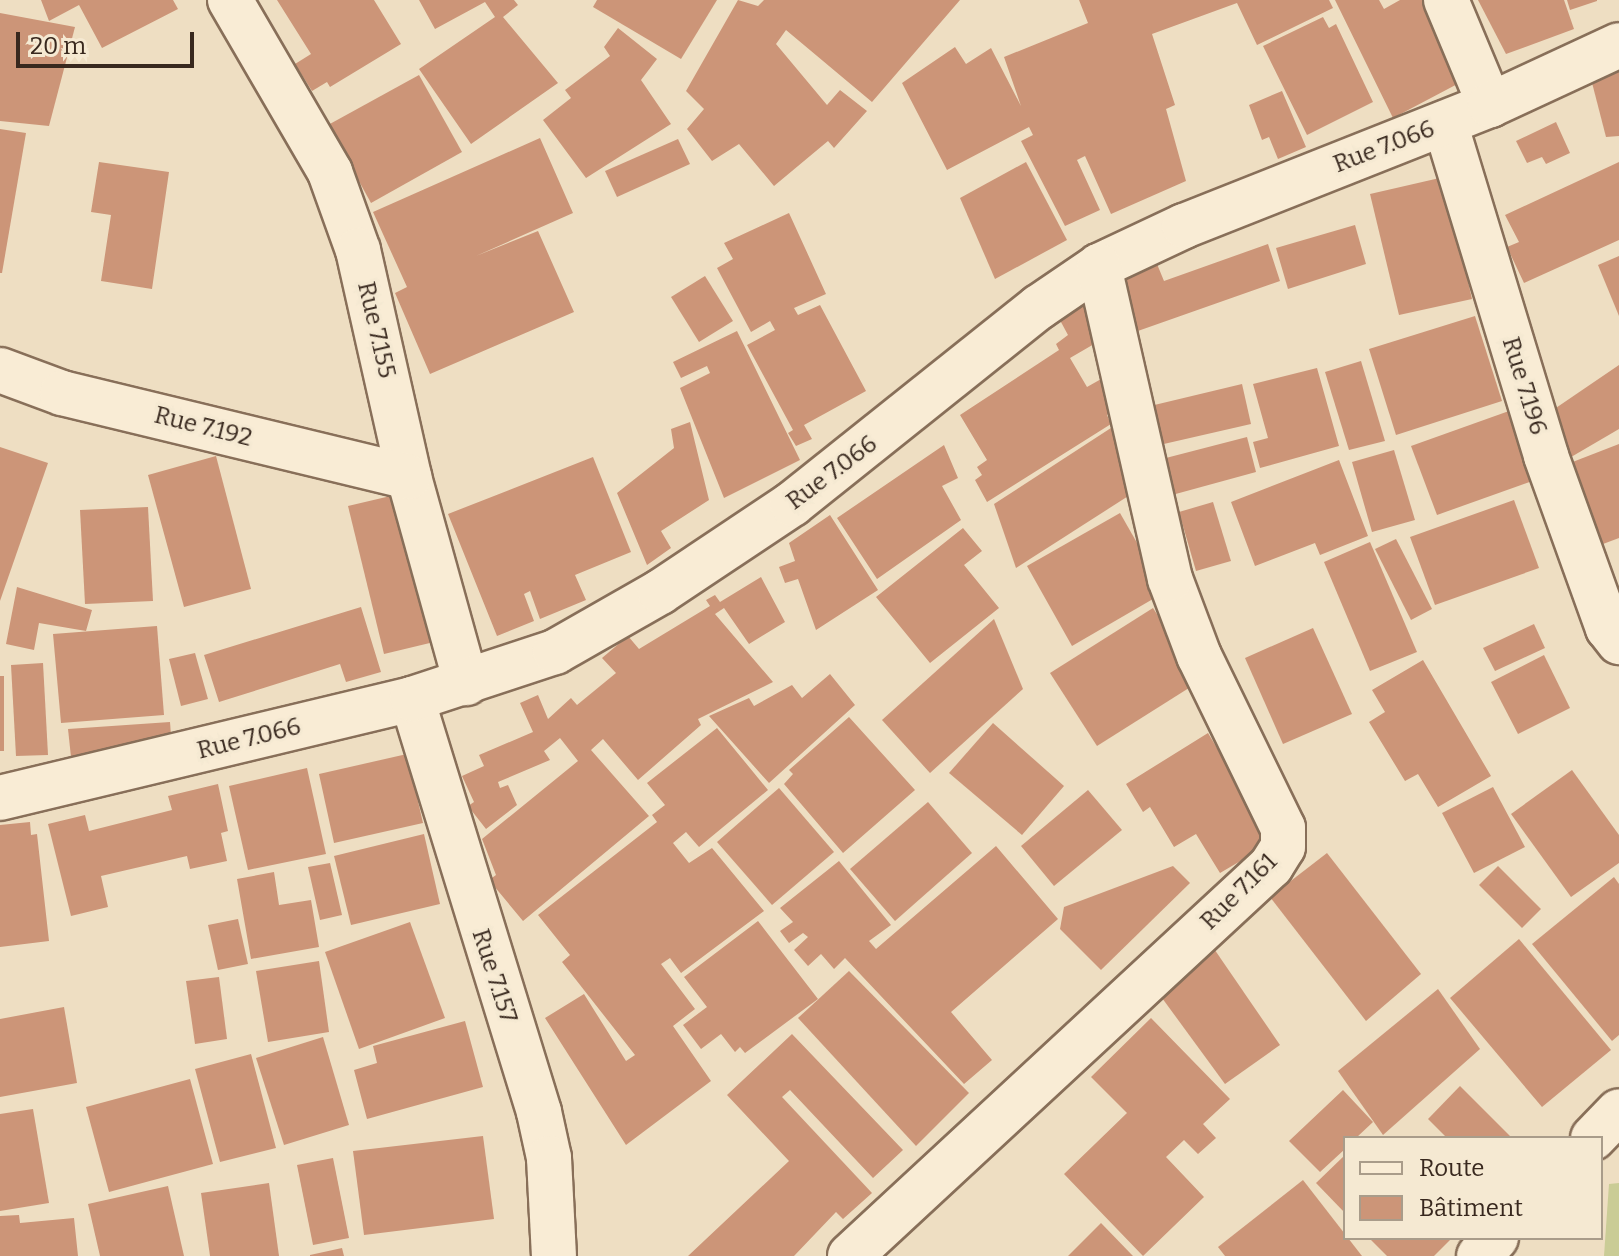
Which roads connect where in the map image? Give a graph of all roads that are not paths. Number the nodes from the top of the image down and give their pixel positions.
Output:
1 (230, 0) edge
2 (1446, 0) edge
3 (1619, 45) edge
4 (1490, 105) junction
5 (1445, 123) junction
6 (1099, 266) junction
7 (0, 370) edge
8 (409, 477) junction
9 (1619, 642) edge
10 (466, 683) junction
11 (412, 699) junction
12 (0, 798) edge
13 (1619, 1111) edge
14 (1595, 1136) edge
15 (1494, 1240) edge
16 (554, 1256) edge
17 (850, 1256) edge
18 (1479, 1256) edge

1 - 8 street, Rue 7.155
2 - 4 street
3 - 4 street, Rue 7.066
4 - 5 street, Rue 7.066
5 - 6 street, Rue 7.066
5 - 9 street, Rue 7.196
6 - 10 street, Rue 7.066
6 - 17 street, Rue 7.161
7 - 8 street, Rue 7.192
8 - 10 street, Rue 7.155
10 - 11 street, Rue 7.066
11 - 12 street, Rue 7.066
11 - 16 street, Rue 7.157
13 - 14 street
15 - 18 street

